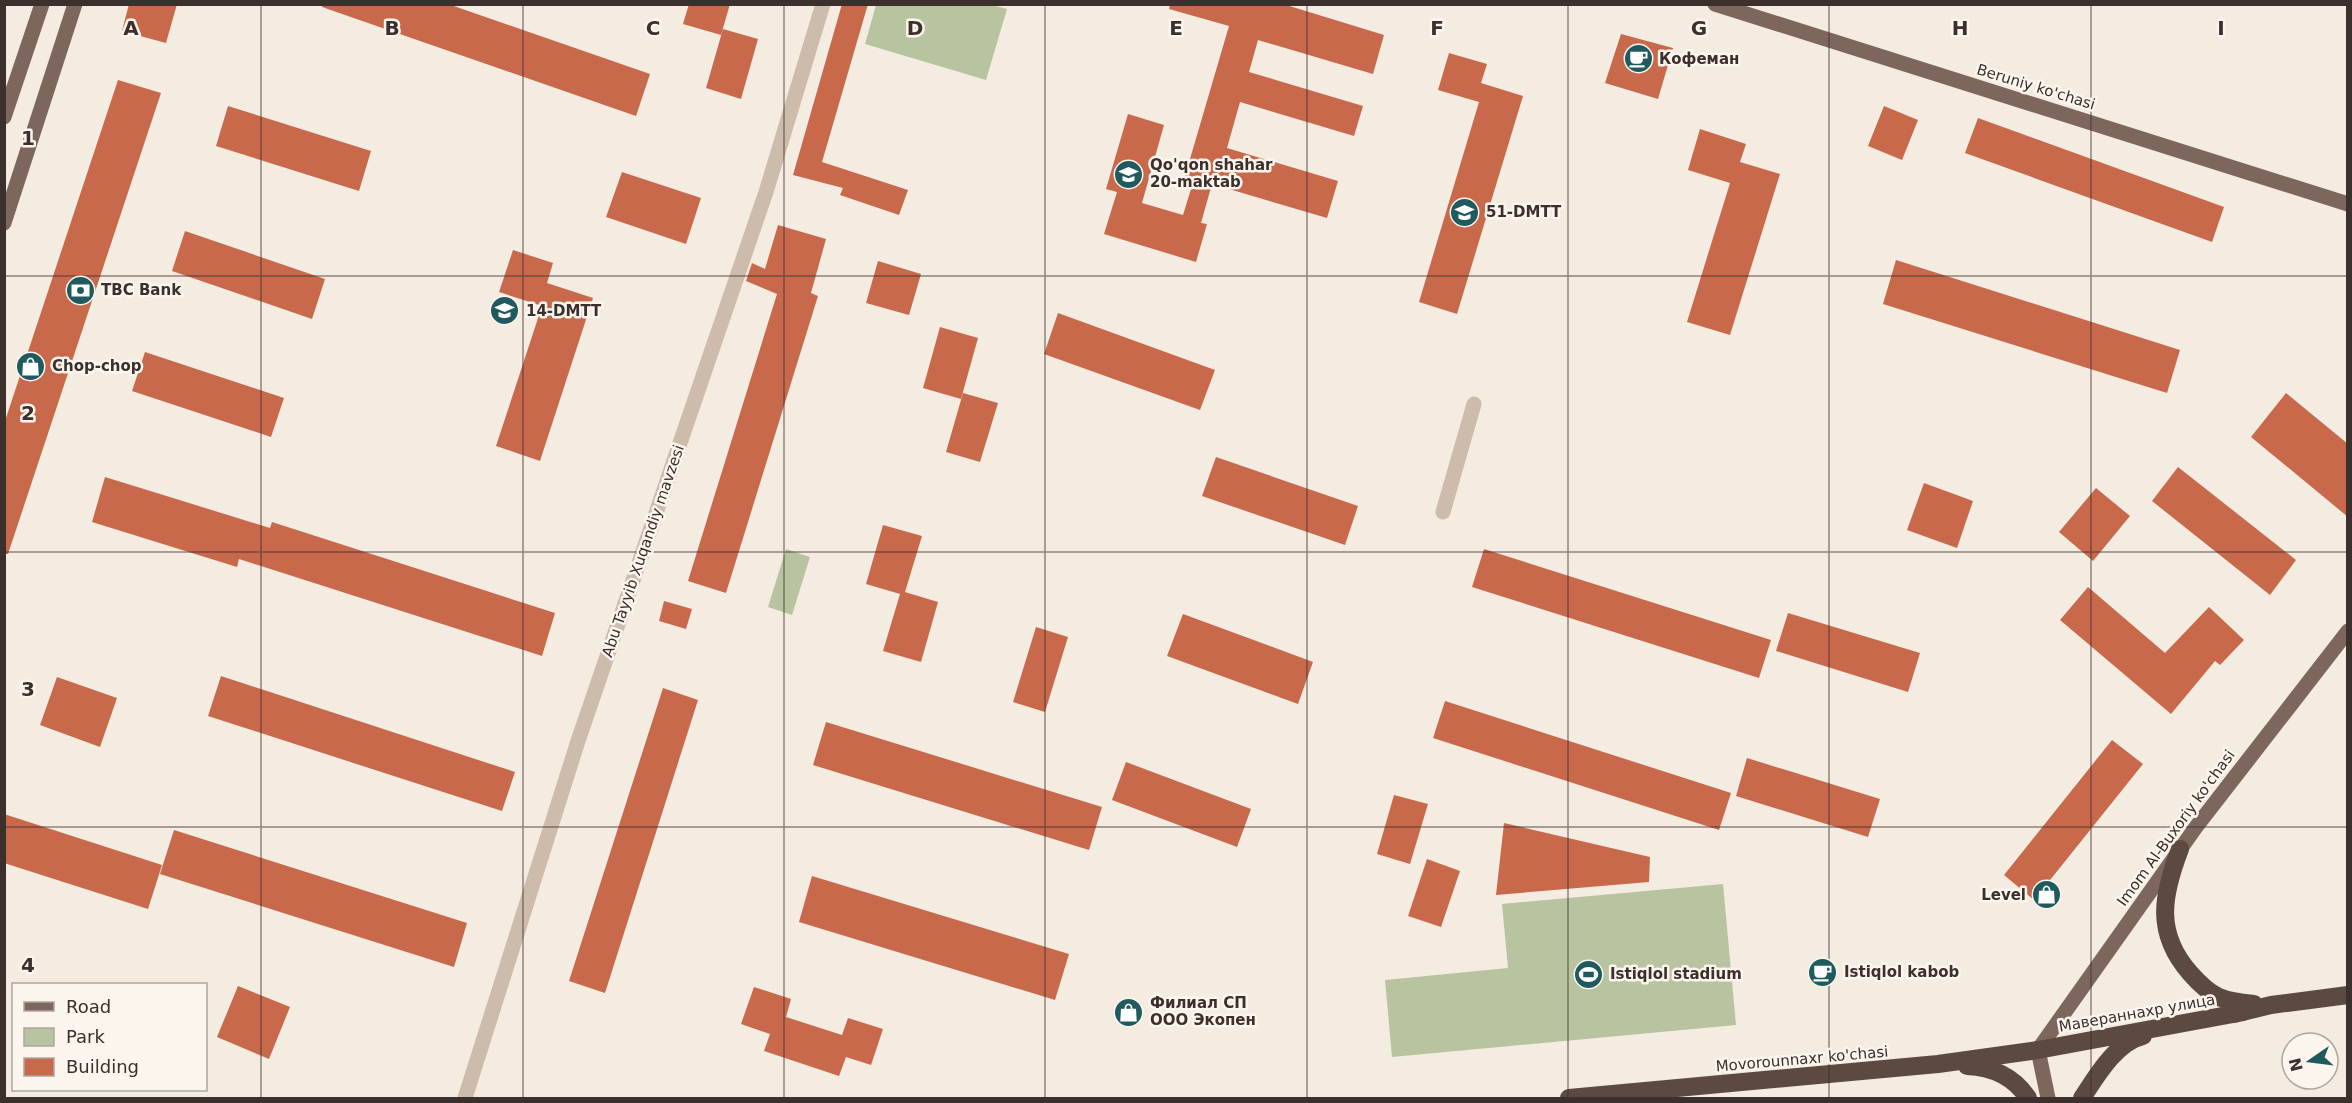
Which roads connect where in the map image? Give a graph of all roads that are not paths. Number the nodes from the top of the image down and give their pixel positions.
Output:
1 (42, 4) edge
2 (75, 4) edge
3 (823, 4) edge
4 (1715, 4) edge
5 (4, 117) edge
6 (2348, 204) edge
7 (4, 223) edge
8 (1474, 404) dead end
9 (1443, 512) dead end
10 (2348, 631) edge
11 (2180, 849) junction
12 (2348, 995) edge
13 (2271, 1005) junction
14 (2244, 1012) junction
15 (2038, 1050) junction
16 (1938, 1064) junction
17 (465, 1098) edge
18 (1569, 1098) edge
19 (2028, 1098) edge
20 (2048, 1098) edge
21 (2082, 1098) edge

1 - 5 main road
2 - 7 main road
3 - 17 street, Abu Tayyib Xuqandiy mavzesi
4 - 6 main road, Beruniy ko'chasi
8 - 9 street
10 - 11 main road, Imom Al-Buxoriy ko'chasi
11 - 13 highway
11 - 15 main road, Imom Al-Buxoriy ko'chasi
12 - 13 highway
13 - 14 highway
14 - 15 highway, Мавераннахр улица
14 - 21 highway
15 - 16 highway, Movorounnaxr ko'chasi
15 - 20 main road
16 - 18 highway, Movorounnaxr ko'chasi
16 - 19 highway

